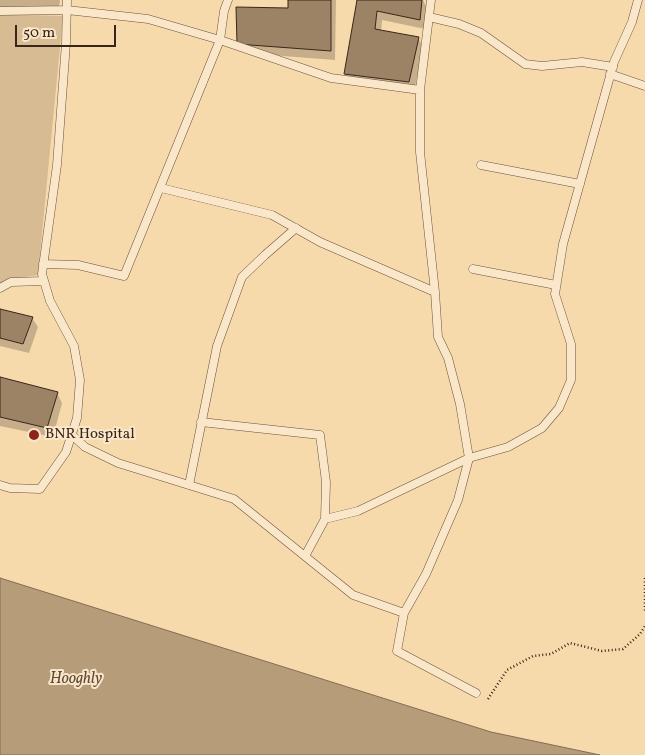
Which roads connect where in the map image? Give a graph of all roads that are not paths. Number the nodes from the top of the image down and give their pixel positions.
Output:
1 (67, 0) edge
2 (228, 0) edge
3 (431, 0) edge
4 (638, 0) edge
5 (0, 10) edge
6 (67, 10) junction
7 (430, 17) junction
8 (220, 40) junction
9 (612, 70) junction
10 (645, 86) edge
11 (420, 90) junction
12 (481, 165) dead end
13 (580, 184) junction
14 (161, 188) junction
15 (296, 228) junction
16 (43, 264) junction
17 (473, 269) dead end
18 (44, 281) junction
19 (556, 285) junction
20 (0, 288) edge
21 (435, 292) junction
22 (201, 422) junction
23 (72, 435) junction
24 (469, 458) junction
25 (0, 485) edge
26 (189, 485) junction
27 (326, 519) junction
28 (305, 556) junction
29 (404, 613) junction
30 (476, 693) dead end

1 - 6 lane
2 - 8 lane
3 - 7 lane
4 - 9 lane
5 - 6 lane
6 - 8 lane
6 - 16 lane
7 - 9 lane
7 - 11 lane
8 - 11 lane
8 - 14 lane
9 - 10 lane
9 - 13 lane
11 - 21 lane
12 - 13 lane
13 - 19 lane
14 - 15 lane
14 - 16 lane
15 - 21 lane
15 - 22 lane
16 - 18 lane
17 - 19 lane
18 - 20 lane
18 - 23 lane
19 - 24 lane
21 - 24 lane
22 - 26 lane
22 - 27 lane
23 - 25 lane
23 - 26 lane
24 - 27 lane
24 - 29 lane
26 - 28 lane
27 - 28 lane
28 - 29 lane
29 - 30 lane

